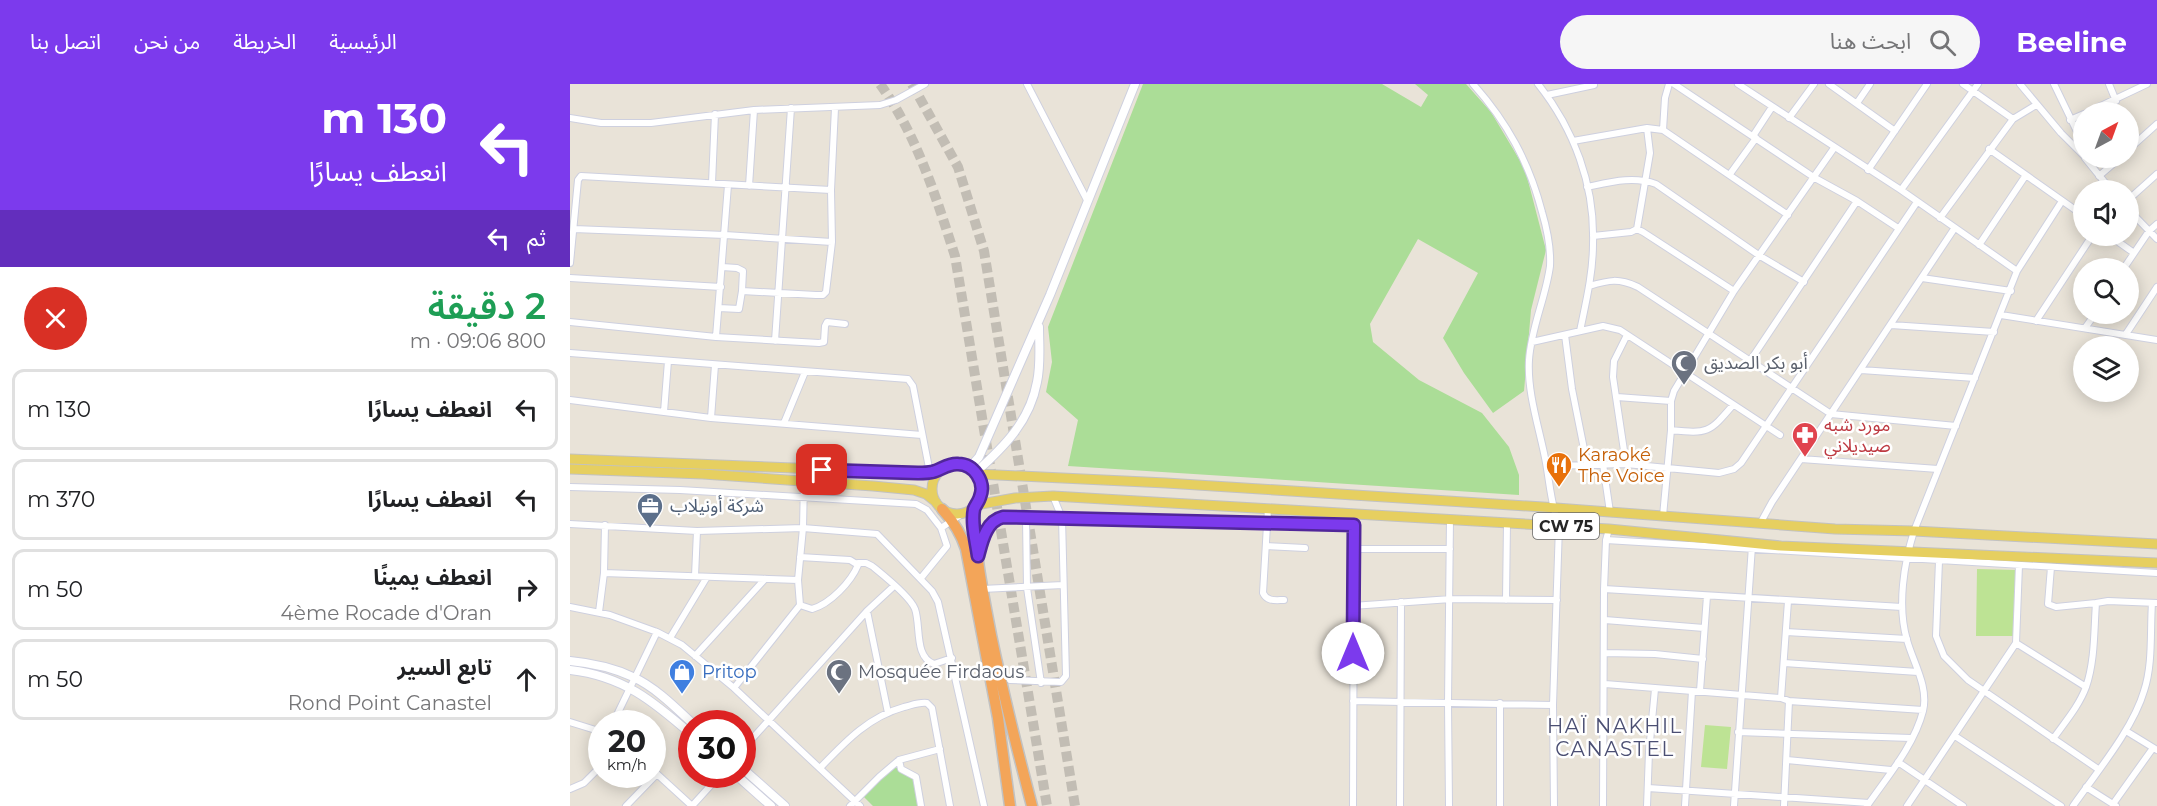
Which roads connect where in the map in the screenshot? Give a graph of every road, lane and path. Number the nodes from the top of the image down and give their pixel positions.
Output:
1 (925, 84) edge
2 (1027, 84) edge
3 (1473, 84) edge
4 (1538, 84) edge
5 (1594, 84) edge
6 (1602, 84) edge
7 (1669, 84) edge
8 (1674, 84) edge
9 (1692, 84) edge
10 (1738, 84) edge
11 (1814, 84) edge
12 (1829, 84) edge
13 (1870, 84) edge
14 (1927, 84) edge
15 (1963, 84) edge
16 (1978, 84) edge
17 (2020, 84) edge
18 (2054, 84) edge
19 (2109, 84) edge
20 (2147, 84) edge
21 (1133, 85) edge
22 (1973, 90) junction
23 (1688, 91) junction
24 (1547, 95) junction
25 (2116, 100) junction
26 (2111, 102) edge
27 (1857, 104) junction
28 (2036, 105) junction
29 (1772, 107) junction
30 (791, 108) junction
31 (835, 108) junction
32 (754, 110) junction
33 (715, 114) junction
34 (570, 118) edge
35 (1789, 118) junction
36 (2013, 119) junction
37 (2073, 119) edge
38 (2070, 120) junction
39 (2157, 124) edge
40 (2073, 126) edge
41 (1647, 128) junction
42 (1663, 129) junction
43 (1895, 132) junction
44 (1754, 137) junction
45 (2139, 140) edge
46 (1573, 141) junction
47 (2073, 145) edge
48 (1834, 148) junction
49 (1989, 149) junction
50 (2095, 168) edge
51 (2108, 168) edge
52 (1868, 170) junction
53 (1730, 174) junction
54 (2157, 174) edge
55 (2026, 175) junction
56 (2099, 176) junction
57 (1815, 177) junction
58 (1645, 180) junction
59 (2102, 180) edge
60 (712, 183) junction
61 (728, 185) junction
62 (749, 186) junction
63 (1587, 187) junction
64 (787, 188) junction
65 (831, 190) junction
66 (1901, 190) junction
67 (2139, 190) edge
68 (1087, 200) junction
69 (1857, 201) junction
70 (2062, 201) junction
71 (1917, 202) junction
72 (2073, 208) edge
73 (1788, 214) junction
74 (1940, 218) junction
75 (2139, 221) edge
76 (2157, 224) edge
77 (1898, 228) junction
78 (574, 229) junction
79 (1637, 229) junction
80 (1954, 229) junction
81 (2149, 231) junction
82 (725, 235) junction
83 (1593, 236) junction
84 (783, 238) junction
85 (2157, 239) edge
86 (832, 242) junction
87 (1979, 245) junction
88 (2085, 246) edge
89 (2124, 246) edge
90 (2134, 253) junction
91 (1760, 256) junction
92 (2131, 258) edge
93 (570, 263) edge
94 (722, 267) junction
95 (2017, 271) junction
96 (570, 278) edge
97 (1922, 278) junction
98 (1804, 282) junction
99 (1589, 286) junction
100 (721, 287) junction
101 (2157, 287) edge
102 (742, 291) junction
103 (1734, 291) junction
104 (2011, 291) junction
105 (778, 293) junction
106 (719, 308) junction
107 (2001, 315) junction
108 (2036, 321) junction
109 (570, 322) edge
110 (1039, 323) junction
111 (845, 324) dead end
112 (2088, 324) edge
113 (1891, 325) junction
114 (2085, 328) junction
115 (1580, 331) junction
116 (1709, 332) junction
117 (1994, 332) junction
118 (2126, 334) junction
119 (1565, 335) junction
120 (1627, 335) junction
121 (716, 337) junction
122 (2157, 340) edge
123 (775, 341) junction
124 (1532, 342) junction
125 (570, 353) edge
126 (668, 361) junction
127 (1750, 361) junction
128 (715, 365) junction
129 (1861, 369) junction
130 (805, 372) junction
131 (1684, 373) junction
132 (1975, 378) junction
133 (1792, 387) junction
134 (1617, 397) junction
135 (570, 400) edge
136 (1671, 401) junction
137 (1733, 405) junction
138 (664, 412) junction
139 (1831, 414) junction
140 (711, 418) junction
141 (784, 423) junction
142 (1766, 426) junction
143 (1956, 426) junction
144 (1671, 430) junction
145 (922, 435) junction
146 (1780, 435) dead end
147 (570, 459) edge
148 (1801, 459) junction
149 (1587, 464) junction
150 (1603, 464) junction
151 (1626, 464) junction
152 (1546, 466) junction
153 (1667, 467) junction
154 (570, 469) edge
155 (1938, 469) junction
156 (940, 470) junction
157 (974, 471) junction
158 (930, 473) junction
159 (570, 477) edge
160 (804, 481) junction
161 (571, 487) edge
162 (1053, 496) junction
163 (803, 498) junction
164 (939, 506) junction
165 (1268, 507) junction
166 (972, 508) junction
167 (1552, 508) junction
168 (1354, 512) junction
169 (1610, 512) junction
170 (1663, 516) junction
171 (1026, 518) junction
172 (1062, 518) junction
173 (1450, 519) junction
174 (952, 520) junction
175 (1761, 522) junction
176 (1507, 523) junction
177 (570, 524) edge
178 (1268, 524) junction
179 (605, 525) junction
180 (1354, 525) junction
181 (1559, 526) junction
182 (803, 528) junction
183 (941, 528) junction
184 (1609, 529) junction
185 (697, 531) junction
186 (1914, 531) junction
187 (1606, 540) junction
188 (2157, 544) edge
189 (1267, 546) junction
190 (1752, 547) junction
191 (1305, 548) dead end
192 (1353, 549) junction
193 (1449, 549) junction
194 (1907, 555) junction
195 (978, 556) junction
196 (800, 557) junction
197 (1939, 561) junction
198 (858, 563) junction
199 (2157, 563) edge
200 (2019, 565) junction
201 (2051, 567) junction
202 (604, 573) junction
203 (2157, 573) edge
204 (695, 576) junction
205 (707, 577) junction
206 (921, 578) junction
207 (765, 579) junction
208 (798, 580) junction
209 (1063, 585) junction
210 (894, 586) junction
211 (1027, 588) junction
212 (982, 589) junction
213 (1604, 589) junction
214 (1707, 596) junction
215 (1451, 598) junction
216 (1748, 598) junction
217 (1284, 600) dead end
218 (1506, 600) junction
219 (1557, 600) junction
220 (1788, 601) junction
221 (1401, 602) junction
222 (2096, 603) junction
223 (2155, 603) edge
224 (800, 605) junction
225 (1352, 606) junction
226 (570, 607) edge
227 (1902, 607) junction
228 (867, 611) junction
229 (599, 612) junction
230 (1605, 620) junction
231 (1704, 628) junction
232 (657, 632) junction
233 (1786, 632) junction
234 (670, 638) junction
235 (1907, 639) junction
236 (2016, 643) junction
237 (1605, 653) junction
238 (695, 656) junction
239 (952, 658) junction
240 (1703, 659) junction
241 (570, 661) edge
242 (1784, 663) junction
243 (570, 670) edge
244 (1918, 672) junction
245 (635, 678) junction
246 (1010, 680) dead end
247 (1041, 682) junction
248 (1605, 684) junction
249 (631, 687) junction
250 (2086, 687) junction
251 (734, 688) junction
252 (1655, 689) junction
253 (1692, 691) junction
254 (1984, 691) junction
255 (1700, 692) junction
256 (1742, 695) junction
257 (1780, 698) junction
258 (1353, 701) junction
259 (1789, 701) junction
260 (1401, 702) junction
261 (1448, 703) junction
262 (1500, 703) junction
263 (1553, 705) junction
264 (620, 710) edge
265 (678, 710) edge
266 (1923, 710) junction
267 (888, 712) junction
268 (769, 720) junction
269 (570, 722) edge
270 (678, 723) edge
271 (588, 728) edge
272 (2126, 730) junction
273 (1738, 732) junction
274 (756, 734) edge
275 (1787, 734) junction
276 (1955, 736) junction
277 (1911, 738) junction
278 (2053, 739) junction
279 (940, 749) junction
280 (2155, 749) edge
281 (899, 760) junction
282 (1787, 760) junction
283 (1898, 762) junction
284 (820, 768) junction
285 (2098, 769) junction
286 (1891, 770) junction
287 (588, 779) edge
288 (756, 780) edge
289 (1924, 780) junction
290 (666, 782) edge
291 (2086, 787) junction
292 (641, 788) edge
293 (708, 788) edge
294 (751, 788) edge
295 (1648, 788) junction
296 (570, 789) edge
297 (1686, 790) junction
298 (1734, 794) junction
299 (1784, 797) junction
300 (855, 804) edge
301 (1868, 805) edge
302 (2114, 805) edge
303 (626, 806) edge
304 (771, 806) edge
305 (785, 806) edge
306 (921, 806) edge
307 (950, 806) edge
308 (984, 806) edge
309 (1010, 806) edge
310 (1032, 806) edge
311 (1353, 806) edge
312 (1400, 806) edge
313 (1449, 806) edge
314 (1500, 806) edge
315 (1554, 806) edge
316 (1603, 806) edge
317 (1647, 806) edge
318 (1685, 806) edge
319 (1734, 806) edge
320 (1784, 806) edge
321 (1907, 806) edge
322 (1963, 806) edge
323 (2061, 806) edge
324 (2073, 806) edge

1 - 31 street
2 - 68 street
3 - 124 street
4 - 24 street
5 - 6 street
5 - 24 street
7 - 42 street
8 - 23 street
9 - 23 street
10 - 29 street
11 - 35 street
12 - 27 street
13 - 27 street
14 - 43 street
15 - 22 street
16 - 22 street
17 - 28 street
18 - 38 street
19 - 25 street
20 - 25 street
21 - 68 main road
22 - 36 street
22 - 66 street
23 - 44 street
24 - 46 street
25 - 26 street
27 - 43 street
28 - 36 street
28 - 47 street
29 - 35 street
29 - 44 street
30 - 31 street
30 - 32 street
30 - 64 street
31 - 65 street
32 - 33 street
32 - 62 street
33 - 34 street
33 - 60 street
35 - 48 street
36 - 49 street
37 - 38 street
38 - 40 street
39 - 45 street
41 - 42 street
41 - 46 street
41 - 58 street
42 - 53 street
43 - 52 street
44 - 53 street
44 - 57 street
46 - 63 street
48 - 52 street
48 - 57 street
49 - 55 street
49 - 74 street
50 - 56 street
51 - 56 street
52 - 66 street
53 - 73 street
54 - 67 street
55 - 70 street
55 - 87 street
56 - 59 street
57 - 69 street
57 - 73 street
58 - 63 street
58 - 79 street
58 - 91 street
60 - 61 street
60 - 78 street
61 - 62 street
61 - 82 street
62 - 64 street
63 - 83 street
64 - 65 street
64 - 84 street
65 - 86 street
66 - 71 street
68 - 110 main road
69 - 77 street
69 - 98 street
70 - 72 street
70 - 95 street
71 - 74 street
71 - 77 street
73 - 91 street
74 - 80 street
75 - 81 street
76 - 81 street
77 - 133 street
78 - 82 street
78 - 93 street
79 - 83 street
79 - 103 street
80 - 87 street
80 - 97 street
81 - 85 street
81 - 90 street
82 - 84 street
82 - 94 street
83 - 99 street
84 - 86 street
84 - 105 street
86 - 105 street
87 - 95 street
88 - 108 street
89 - 90 street
90 - 92 street
91 - 98 street
91 - 103 street
94 - 100 street
94 - 102 street
95 - 104 street
96 - 100 street
97 - 104 street
97 - 113 street
98 - 127 street
99 - 115 street
99 - 116 street
100 - 106 street
101 - 118 street
102 - 105 street
102 - 106 street
103 - 116 street
104 - 107 street
105 - 123 street
106 - 121 street
107 - 108 street
107 - 117 street
108 - 114 street
109 - 121 street
110 - 157 main road
110 - 157 main road
111 - 123 street
112 - 114 street
113 - 117 street
113 - 129 street
114 - 118 street
115 - 119 street
115 - 120 street
116 - 127 street
116 - 131 street
117 - 132 street
118 - 122 street
119 - 124 street
119 - 149 street
120 - 131 street
120 - 134 street
121 - 123 street
124 - 152 street
125 - 126 street
126 - 128 street
126 - 138 street
127 - 133 street
128 - 130 street
128 - 140 street
129 - 132 street
129 - 139 street
130 - 141 street
130 - 145 street
131 - 136 street
131 - 137 street
132 - 143 street
133 - 139 street
133 - 142 street
134 - 136 street
134 - 151 street
135 - 138 street
136 - 144 street
137 - 142 street
137 - 144 street
138 - 140 street
139 - 143 street
139 - 148 street
140 - 141 street
141 - 145 street
142 - 146 street
142 - 153 street
143 - 155 street
144 - 153 street
145 - 158 street
147 - 158 main road
148 - 155 street
148 - 175 street
149 - 150 street
149 - 152 street
150 - 151 street
150 - 169 street
151 - 153 street
152 - 167 street
153 - 170 street
154 - 160 main road
155 - 186 street
156 - 157 main road
156 - 158 main road
156 - 164 main road
157 - 166 main road
157 - 167 main road
159 - 161 street
160 - 163 street
160 - 164 main road
161 - 163 street
162 - 165 main road, CW 75
162 - 166 main road, CW 75
162 - 172 street
163 - 182 street
163 - 183 street
164 - 166 main road
164 - 174 highway
165 - 168 main road, CW 75
165 - 178 street
166 - 174 street
166 - 195 highway
167 - 169 main road
167 - 181 street
168 - 173 main road, CW 75
168 - 180 street
169 - 170 main road
170 - 175 main road
171 - 172 street
171 - 195 street
171 - 211 street
172 - 178 street
172 - 209 street
173 - 176 main road, CW 75
173 - 193 street
174 - 183 street
174 - 309 highway
175 - 186 main road
176 - 181 main road, CW 75
176 - 218 street
177 - 179 street
178 - 180 street
178 - 189 street
179 - 185 street
179 - 202 street
180 - 192 street
181 - 184 main road, CW 75
181 - 219 street
182 - 185 street
182 - 196 street
182 - 206 street
183 - 206 street
184 - 187 street
184 - 190 main road, CW 75
185 - 204 street
186 - 188 main road
186 - 194 street
187 - 190 street
187 - 213 street
189 - 191 street
189 - 217 street
190 - 194 main road, CW 75
190 - 216 street
192 - 193 street
192 - 225 street
193 - 215 street
194 - 197 street
194 - 199 main road, CW 75
194 - 227 street
195 - 212 highway
196 - 198 street
196 - 208 street
197 - 200 street
197 - 254 street
198 - 210 street
198 - 224 street
200 - 201 street
200 - 236 street
201 - 203 street
201 - 222 street
202 - 204 street
202 - 229 street
204 - 205 street
205 - 207 street
205 - 234 street
206 - 239 street
207 - 208 street
207 - 238 street
208 - 224 street
209 - 211 street
209 - 247 street
210 - 228 street
210 - 239 street
211 - 212 street
211 - 247 street
212 - 310 highway
213 - 214 street
213 - 230 street
214 - 216 street
214 - 231 street
215 - 218 street
215 - 221 street
215 - 261 street
216 - 220 street
216 - 256 street
218 - 219 street
219 - 263 street
220 - 227 street
220 - 233 street
221 - 225 street
221 - 260 street
222 - 223 street
222 - 250 street
223 - 272 street
224 - 251 street
225 - 258 street
226 - 229 street
227 - 235 street
228 - 267 street
228 - 268 street
229 - 232 street
230 - 231 street
230 - 237 street
231 - 240 street
232 - 234 street
232 - 245 street
233 - 235 street
233 - 242 street
234 - 238 street
235 - 244 street
236 - 250 street
236 - 254 street
237 - 240 street
237 - 248 street
238 - 251 street
239 - 308 street
240 - 255 street
241 - 245 main road
242 - 244 street
242 - 257 street
243 - 249 main road
244 - 266 street
245 - 249 street
245 - 265 main road
246 - 247 street
248 - 252 street
248 - 316 street
249 - 264 street
249 - 270 main road
250 - 278 street
251 - 268 street
252 - 253 street
252 - 295 street
253 - 255 street
253 - 297 street
254 - 276 street
254 - 278 street
255 - 256 street
256 - 257 street
256 - 273 street
257 - 259 street
258 - 260 street
258 - 311 street
259 - 266 street
259 - 275 street
260 - 261 street
260 - 312 street
261 - 262 street
261 - 313 street
262 - 263 street
262 - 314 street
263 - 315 street
266 - 277 street
267 - 279 street
267 - 284 street
268 - 274 street
268 - 284 street
269 - 271 street
272 - 280 street
272 - 285 street
273 - 275 street
273 - 298 street
275 - 277 street
275 - 282 street
276 - 289 street
276 - 323 street
277 - 283 street
278 - 285 street
279 - 281 street
279 - 307 street
280 - 302 street
281 - 300 street
281 - 306 street
282 - 286 street
282 - 299 street
283 - 286 street
283 - 289 street
284 - 300 street
285 - 291 street
286 - 301 street
287 - 296 street
288 - 305 main road
289 - 321 street
289 - 322 street
290 - 293 street
291 - 302 street
291 - 324 street
292 - 303 street
294 - 304 main road
295 - 297 street
295 - 317 street
297 - 298 street
297 - 318 street
298 - 299 street
298 - 319 street
299 - 301 street
299 - 320 street

